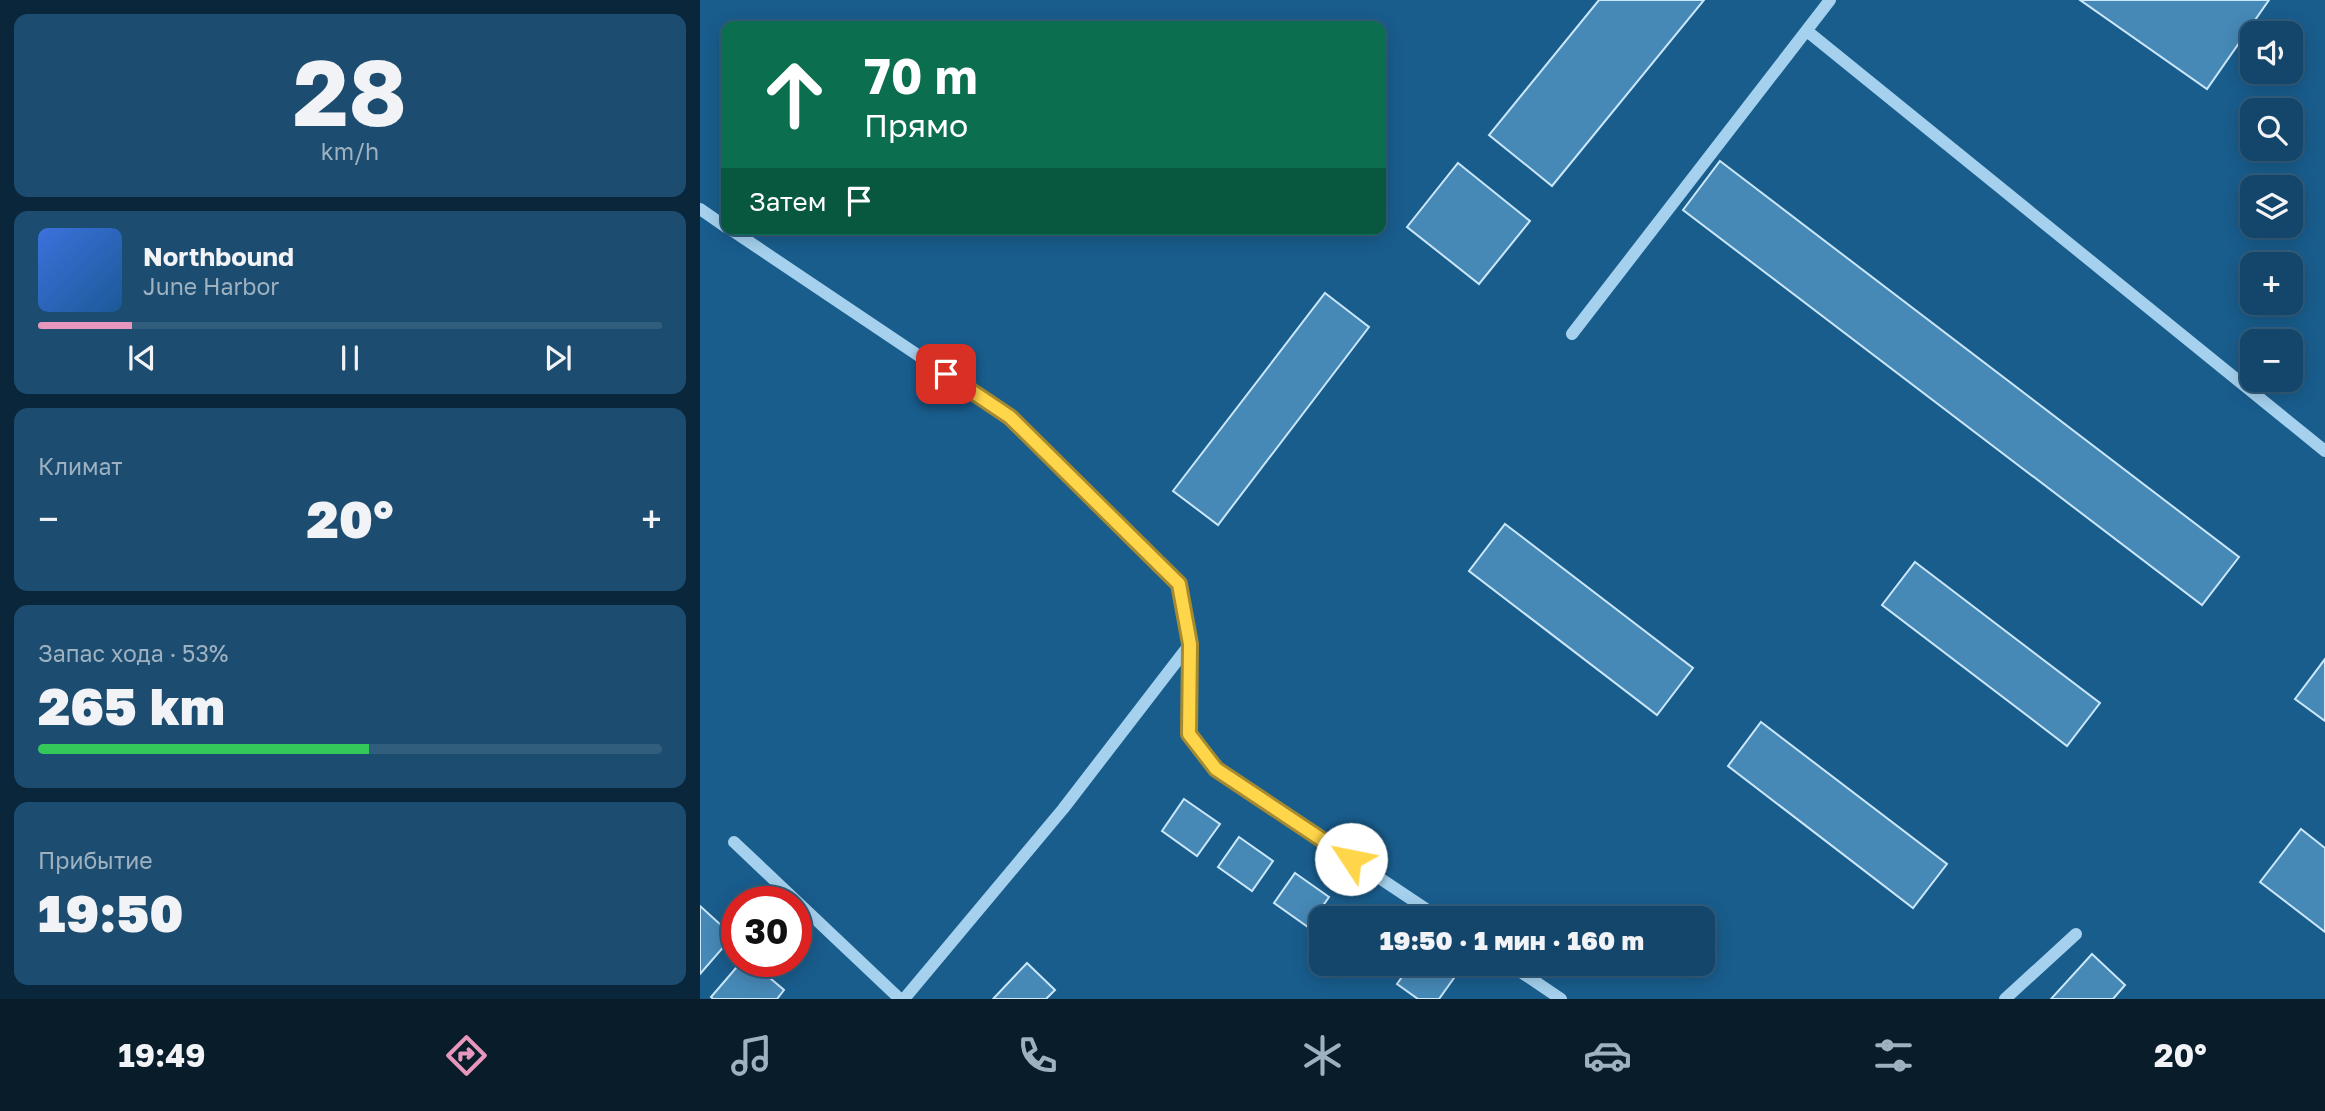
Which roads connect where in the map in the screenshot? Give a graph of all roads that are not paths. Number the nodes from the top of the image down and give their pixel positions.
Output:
1 (1830, 0) edge
2 (1807, 31) junction
3 (700, 209) edge
4 (721, 223) edge
5 (738, 235) edge
6 (1572, 334) dead end
7 (2325, 452) edge
8 (1190, 644) junction
9 (734, 842) dead end
10 (1422, 906) edge
11 (2076, 934) dead end
12 (1527, 976) edge
13 (902, 999) edge
14 (1561, 999) edge
15 (2006, 999) edge

1 - 2 street
2 - 6 street
2 - 7 street
3 - 4 street
5 - 8 street
8 - 10 street
8 - 13 street
9 - 13 street
11 - 15 street
12 - 14 street

